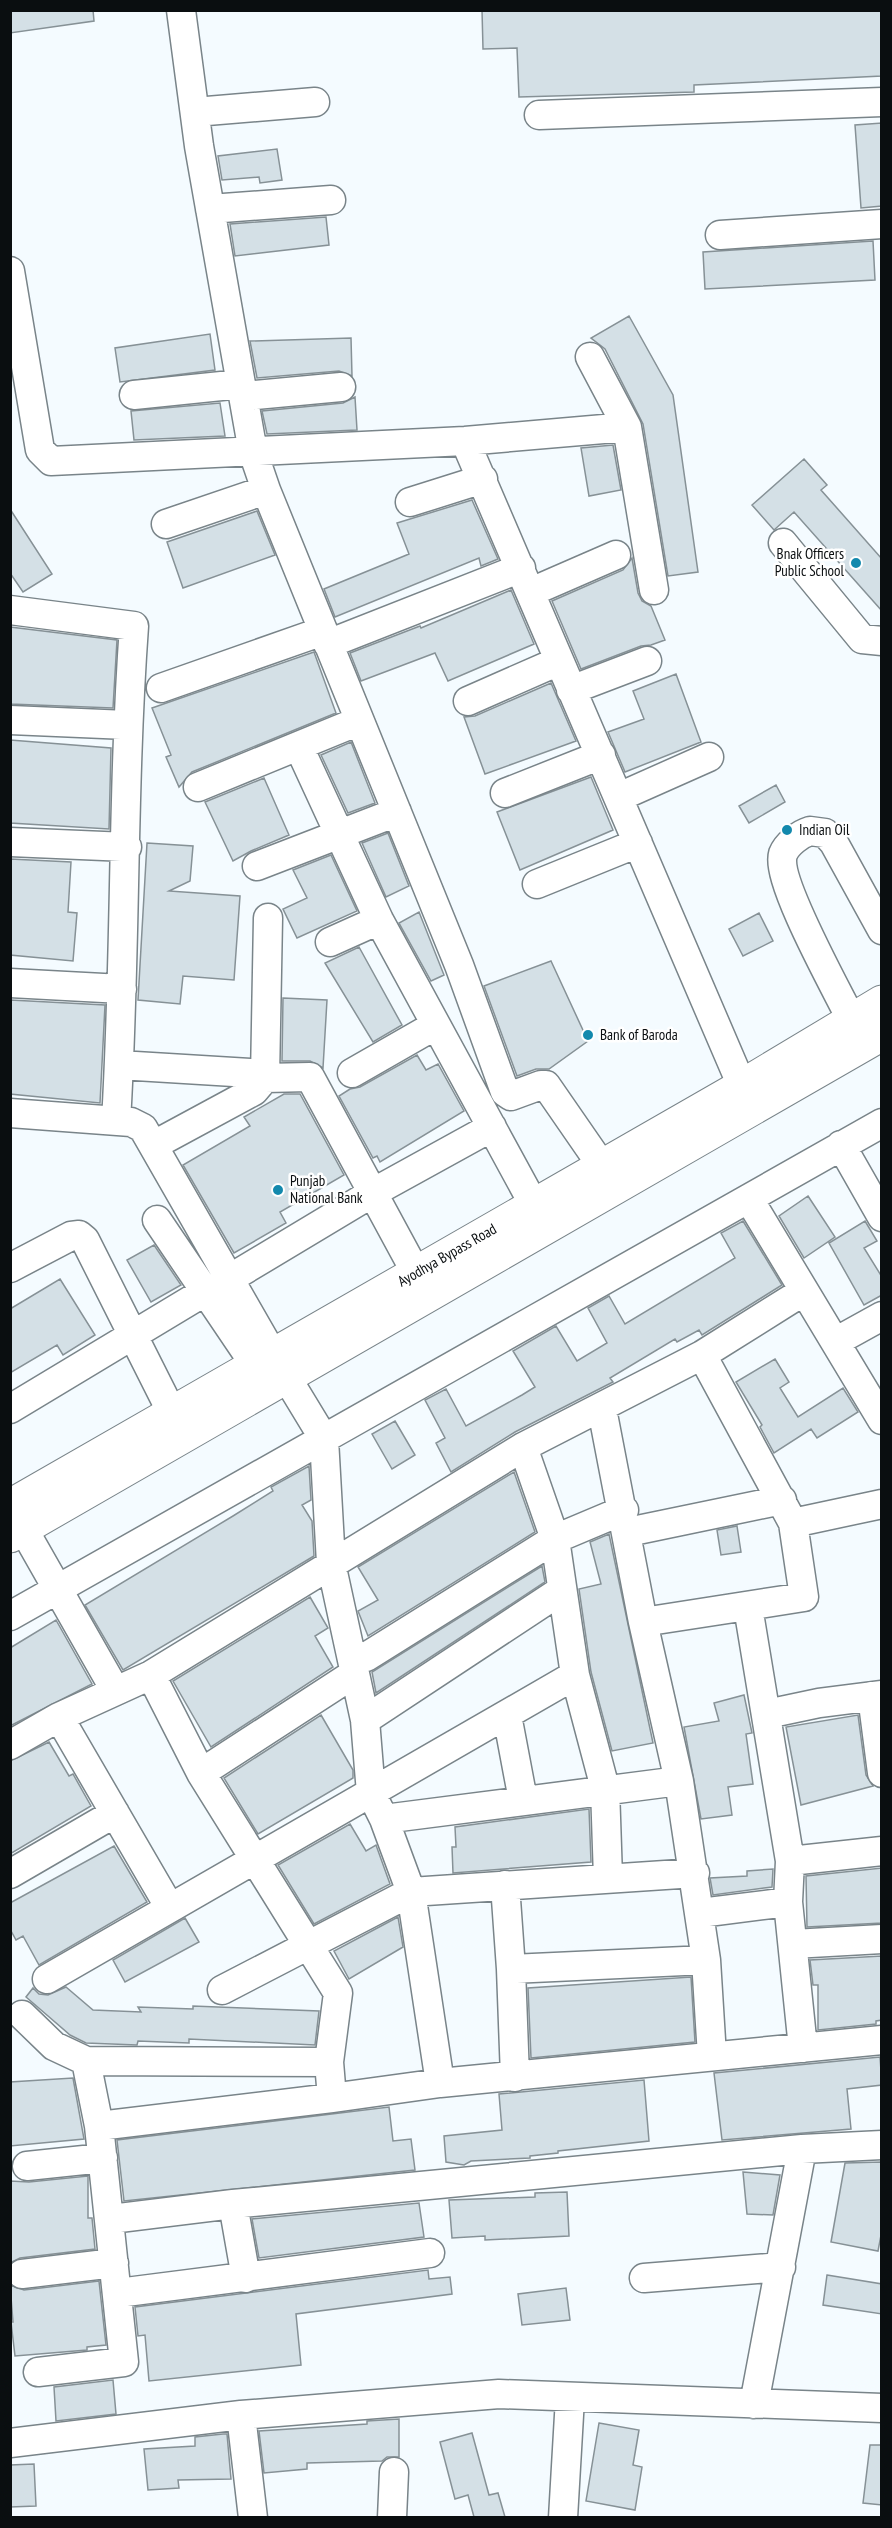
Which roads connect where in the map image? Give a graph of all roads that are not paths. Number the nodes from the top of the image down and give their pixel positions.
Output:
1 (181, 10) edge
2 (315, 102) dead end
3 (882, 102) edge
4 (195, 112) junction
5 (539, 115) dead end
6 (331, 200) dead end
7 (210, 209) junction
8 (882, 224) edge
9 (720, 235) dead end
10 (10, 271) edge
11 (591, 357) dead end
12 (341, 387) dead end
13 (242, 390) junction
14 (134, 395) dead end
15 (627, 427) junction
16 (465, 441) junction
17 (253, 452) junction
18 (483, 479) junction
19 (266, 490) junction
20 (410, 502) dead end
21 (166, 524) dead end
22 (783, 543) dead end
23 (616, 555) dead end
24 (526, 580) junction
25 (654, 590) dead end
26 (10, 610) edge
27 (325, 637) junction
28 (882, 641) edge
29 (559, 661) junction
30 (646, 661) dead end
31 (161, 688) dead end
32 (572, 690) junction
33 (468, 701) dead end
34 (10, 720) edge
35 (359, 721) junction
36 (127, 725) junction
37 (298, 747) junction
38 (601, 755) junction
39 (709, 757) dead end
40 (198, 787) dead end
41 (505, 792) dead end
42 (619, 797) junction
43 (397, 812) junction
44 (338, 833) junction
45 (10, 842) edge
46 (638, 843) junction
47 (127, 847) junction
48 (257, 866) dead end
49 (537, 884) dead end
50 (267, 918) dead end
51 (378, 920) junction
52 (882, 930) edge
53 (330, 942) dead end
54 (10, 983) edge
55 (122, 989) junction
56 (882, 1002) edge
57 (851, 1019) junction
58 (434, 1026) junction
59 (882, 1034) edge
60 (119, 1065) junction
61 (352, 1072) dead end
62 (265, 1078) junction
63 (742, 1086) junction
64 (10, 1113) edge
65 (116, 1121) junction
66 (882, 1123) edge
67 (492, 1127) junction
68 (154, 1145) junction
69 (841, 1145) junction
70 (602, 1166) junction
71 (374, 1192) junction
72 (749, 1199) junction
73 (534, 1205) junction
74 (882, 1217) edge
75 (157, 1220) dead end
76 (10, 1268) edge
77 (416, 1271) junction
78 (218, 1285) junction
79 (804, 1291) junction
80 (882, 1316) edge
81 (134, 1336) junction
82 (835, 1342) junction
83 (702, 1355) junction
84 (271, 1366) junction
85 (10, 1409) edge
86 (602, 1409) junction
87 (171, 1412) junction
88 (882, 1420) edge
89 (324, 1439) junction
90 (524, 1447) junction
91 (882, 1504) edge
92 (787, 1512) junction
93 (14, 1519) edge
94 (626, 1521) junction
95 (555, 1539) junction
96 (331, 1563) junction
97 (59, 1588) junction
98 (562, 1590) junction
99 (748, 1607) junction
100 (10, 1616) edge
101 (643, 1622) junction
102 (360, 1665) junction
103 (151, 1675) junction
104 (575, 1675) junction
105 (115, 1690) junction
106 (877, 1696) edge
107 (767, 1714) junction
108 (507, 1715) junction
109 (59, 1717) junction
110 (365, 1720) junction
111 (10, 1745) edge
112 (201, 1773) junction
113 (882, 1773) edge
114 (680, 1781) junction
115 (605, 1788) junction
116 (371, 1793) junction
117 (523, 1800) junction
118 (115, 1813) junction
119 (384, 1819) junction
120 (882, 1851) edge
121 (254, 1860) junction
122 (790, 1861) junction
123 (695, 1873) junction
124 (10, 1874) edge
125 (608, 1878) junction
126 (505, 1885) junction
127 (411, 1892) junction
128 (788, 1902) junction
129 (170, 1908) junction
130 (700, 1913) junction
131 (882, 1939) edge
132 (309, 1944) junction
133 (793, 1944) junction
134 (706, 1960) junction
135 (512, 1969) junction
136 (48, 1979) dead end
137 (222, 1990) dead end
138 (22, 2015) dead end
139 (882, 2040) edge
140 (803, 2048) junction
141 (712, 2056) junction
142 (86, 2061) junction
143 (330, 2061) junction
144 (515, 2077) junction
145 (440, 2083) junction
146 (332, 2098) junction
147 (99, 2126) junction
148 (882, 2145) edge
149 (802, 2149) junction
150 (103, 2158) junction
151 (27, 2166) dead end
152 (233, 2204) junction
153 (111, 2219) junction
154 (430, 2253) dead end
155 (114, 2263) junction
156 (781, 2267) junction
157 (22, 2274) dead end
158 (246, 2278) junction
159 (644, 2278) dead end
160 (118, 2293) junction
161 (38, 2372) dead end
162 (570, 2398) junction
163 (754, 2404) junction
164 (882, 2408) edge
165 (241, 2415) junction
166 (10, 2443) edge
167 (394, 2472) dead end
168 (253, 2517) edge
169 (392, 2517) edge
170 (563, 2517) edge

1 - 4 street
2 - 4 street
3 - 5 street
4 - 7 street
6 - 7 street
7 - 13 street
8 - 9 street
10 - 17 street
11 - 15 street
12 - 13 street
13 - 14 street
13 - 17 street
15 - 16 street
15 - 25 street
16 - 17 street
16 - 18 street
17 - 19 street
18 - 20 street
18 - 24 street
19 - 21 street
19 - 27 street
22 - 28 street
23 - 24 street
24 - 27 street
24 - 29 street
26 - 36 street
27 - 31 street
27 - 35 street
29 - 32 street
29 - 33 street
30 - 32 street
32 - 38 street
34 - 36 street
35 - 37 street
35 - 43 street
36 - 47 street
37 - 40 street
37 - 44 street
38 - 41 street
38 - 42 street
39 - 42 street
42 - 46 street
43 - 44 street
43 - 70 street
44 - 48 street
44 - 51 street
45 - 47 street
46 - 49 street
46 - 63 street
47 - 55 street
50 - 62 street
51 - 53 street
51 - 58 street
52 - 57 street
54 - 55 street
55 - 60 street
56 - 57 main road, Ayodhya Bypass Road
57 - 63 main road, Ayodhya Bypass Road
58 - 61 street
58 - 67 street
59 - 84 main road, Ayodhya Bypass Road
60 - 62 street
60 - 65 street
62 - 68 street
62 - 71 street
63 - 70 main road, Ayodhya Bypass Road
64 - 65 street
65 - 68 street
66 - 69 street
67 - 71 street
67 - 73 street
68 - 78 street
69 - 72 street
69 - 74 street
70 - 73 main road, Ayodhya Bypass Road
71 - 77 street
71 - 78 street
72 - 79 street
72 - 89 street
73 - 77 main road, Ayodhya Bypass Road
75 - 78 street
76 - 81 street
77 - 84 main road, Ayodhya Bypass Road
78 - 81 street
78 - 84 street
79 - 82 street
79 - 83 street
80 - 82 street
81 - 85 street
81 - 87 street
82 - 88 street
83 - 86 street
83 - 92 street
84 - 87 main road, Ayodhya Bypass Road
84 - 89 street
84 - 93 main road, Ayodhya Bypass Road
86 - 90 street
86 - 94 street
87 - 93 main road, Ayodhya Bypass Road
89 - 96 street
89 - 97 street
90 - 95 street
90 - 96 street
91 - 92 street
92 - 94 street
92 - 99 street
93 - 97 street
94 - 95 street
94 - 101 street
95 - 98 street
95 - 102 street
96 - 102 street
96 - 103 street
97 - 100 street
97 - 105 street
98 - 104 street
98 - 110 street
99 - 101 street
99 - 107 street
101 - 114 street
102 - 110 street
102 - 112 street
103 - 105 street
103 - 112 street
104 - 108 street
104 - 115 street
105 - 109 street
106 - 107 street
106 - 113 street
107 - 122 street
108 - 116 street
108 - 117 street
109 - 111 street
109 - 118 street
110 - 116 street
112 - 121 street
114 - 115 street
114 - 123 street
115 - 117 street
115 - 125 street
116 - 119 street
116 - 121 street
117 - 119 street
118 - 124 street
118 - 129 street
119 - 127 street
120 - 122 street
121 - 129 street
121 - 132 street
122 - 128 street
123 - 125 street
123 - 130 street
125 - 126 street
126 - 127 street
126 - 135 street
127 - 132 street
127 - 145 street
128 - 130 street
128 - 133 street
129 - 136 street
130 - 134 street
131 - 133 street
132 - 137 street
132 - 143 street
133 - 140 street
134 - 135 street
134 - 141 street
135 - 144 street
138 - 142 street
139 - 140 street
140 - 141 street
141 - 144 street
142 - 143 street
142 - 147 street
143 - 146 street
144 - 145 street
145 - 146 street
146 - 147 street
147 - 150 street
148 - 149 street
149 - 152 street
149 - 156 street
150 - 151 street
150 - 153 street
152 - 153 street
152 - 158 street
153 - 155 street
154 - 158 street
155 - 157 street
155 - 160 street
156 - 159 street
156 - 163 street
158 - 160 street
160 - 161 street
162 - 163 street
162 - 165 street
162 - 170 street
163 - 164 street
165 - 166 street
165 - 168 street
167 - 169 street

